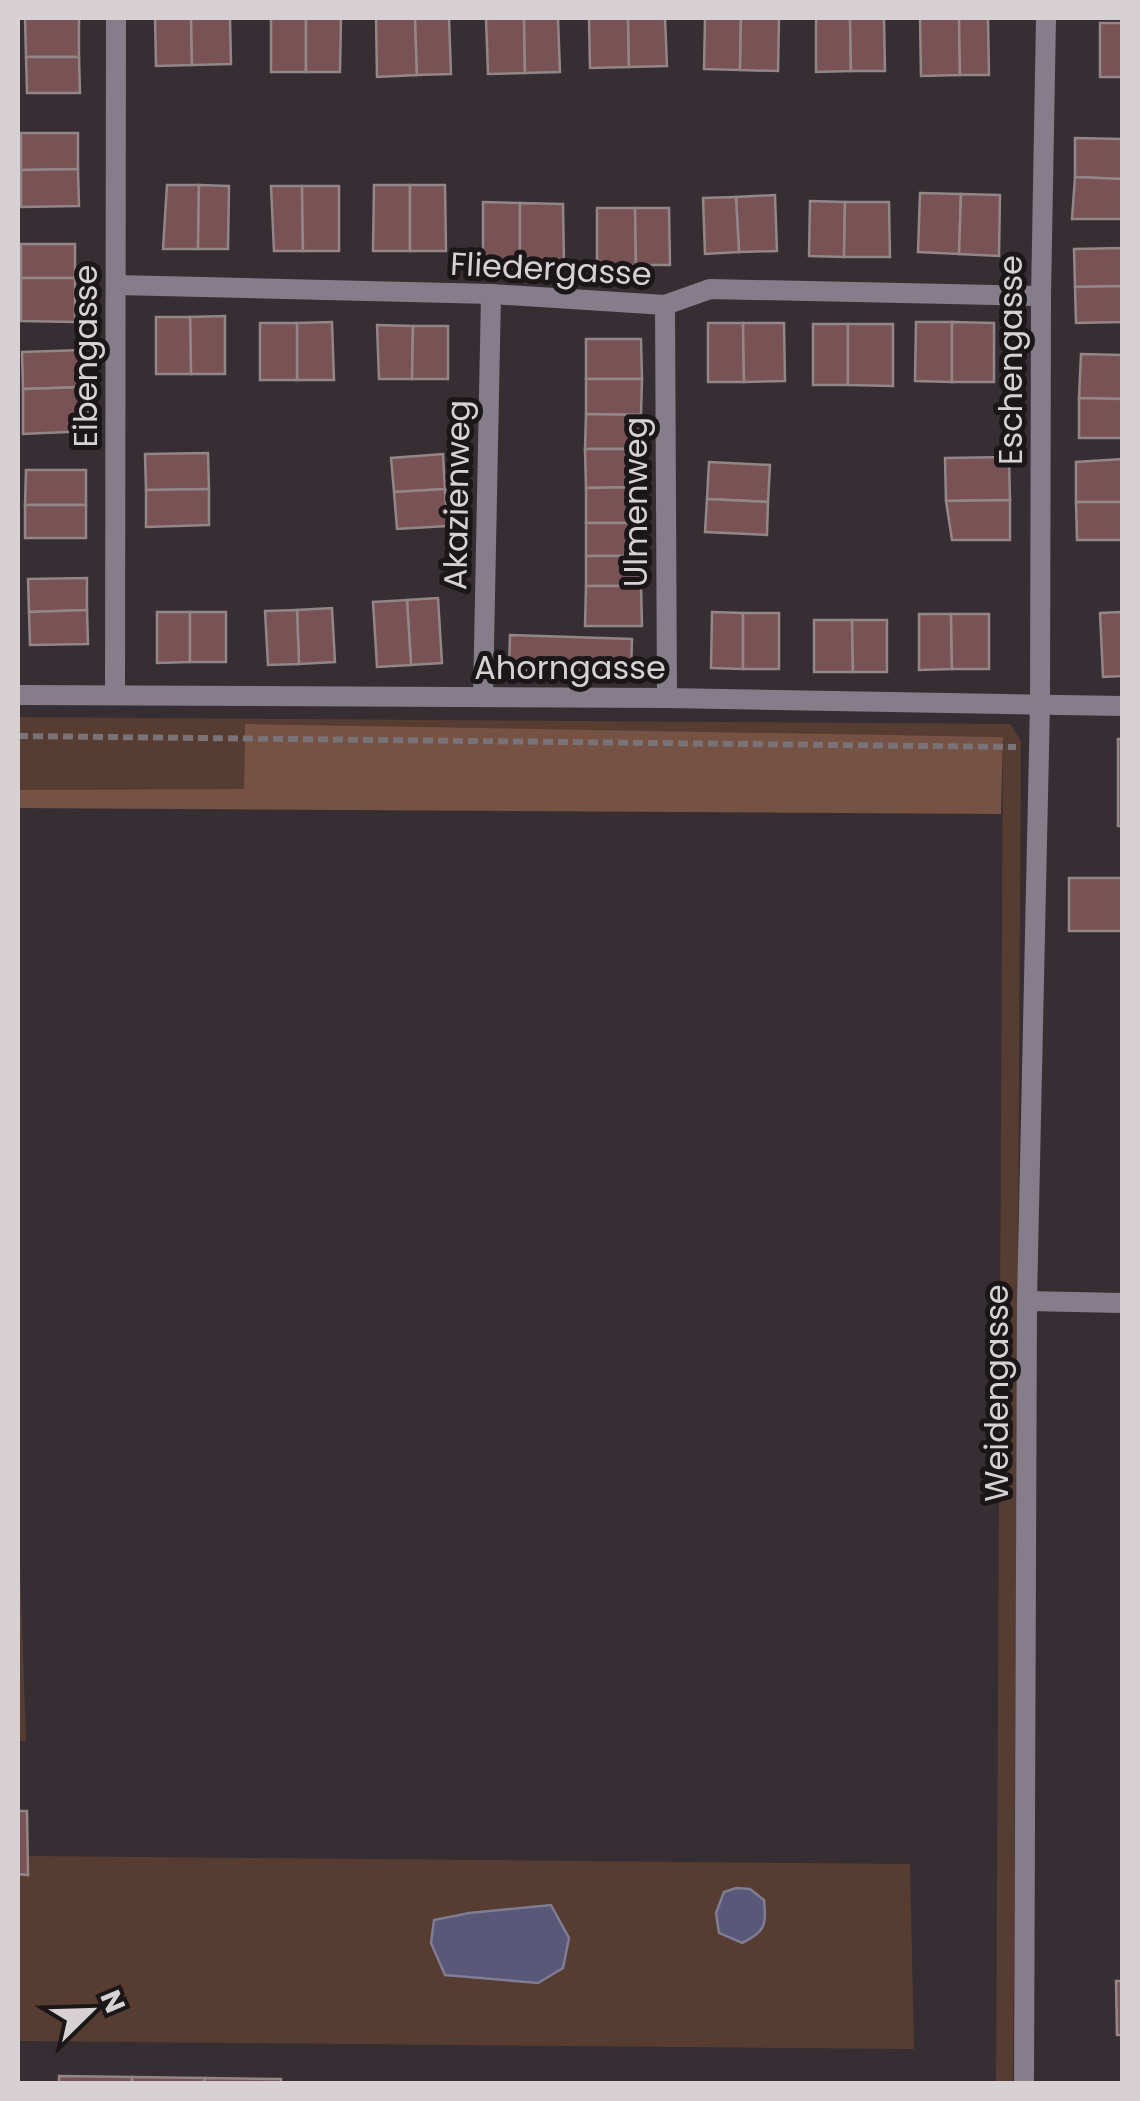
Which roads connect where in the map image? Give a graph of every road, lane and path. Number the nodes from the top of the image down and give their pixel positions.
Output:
1 (116, 18) edge
2 (1046, 18) edge
3 (116, 285) junction
4 (490, 294) junction
5 (1041, 296) junction
6 (665, 306) junction
7 (115, 694) junction
8 (18, 695) edge
9 (483, 698) junction
10 (667, 698) junction
11 (1040, 704) junction
12 (1122, 706) edge
13 (18, 736) edge
14 (1038, 747) junction
15 (1027, 1301) junction
16 (1122, 1302) edge
17 (1024, 2084) edge

1 - 3 street, Eibengasse
2 - 5 street, Eschengasse
3 - 4 street, Fliedergasse
3 - 7 street, Eibengasse
4 - 6 street, Fliedergasse
4 - 9 street, Akazienweg
5 - 6 street, Fliedergasse
5 - 11 street, Eschengasse
6 - 10 street, Ulmenweg
7 - 8 street, Ahorngasse
7 - 9 street, Ahorngasse
9 - 10 street, Ahorngasse
10 - 11 street, Ahorngasse
11 - 12 street, Ahorngasse
11 - 14 street, Weidengasse
13 - 14 path
14 - 15 street, Weidengasse
15 - 16 street
15 - 17 street, Weidengasse

